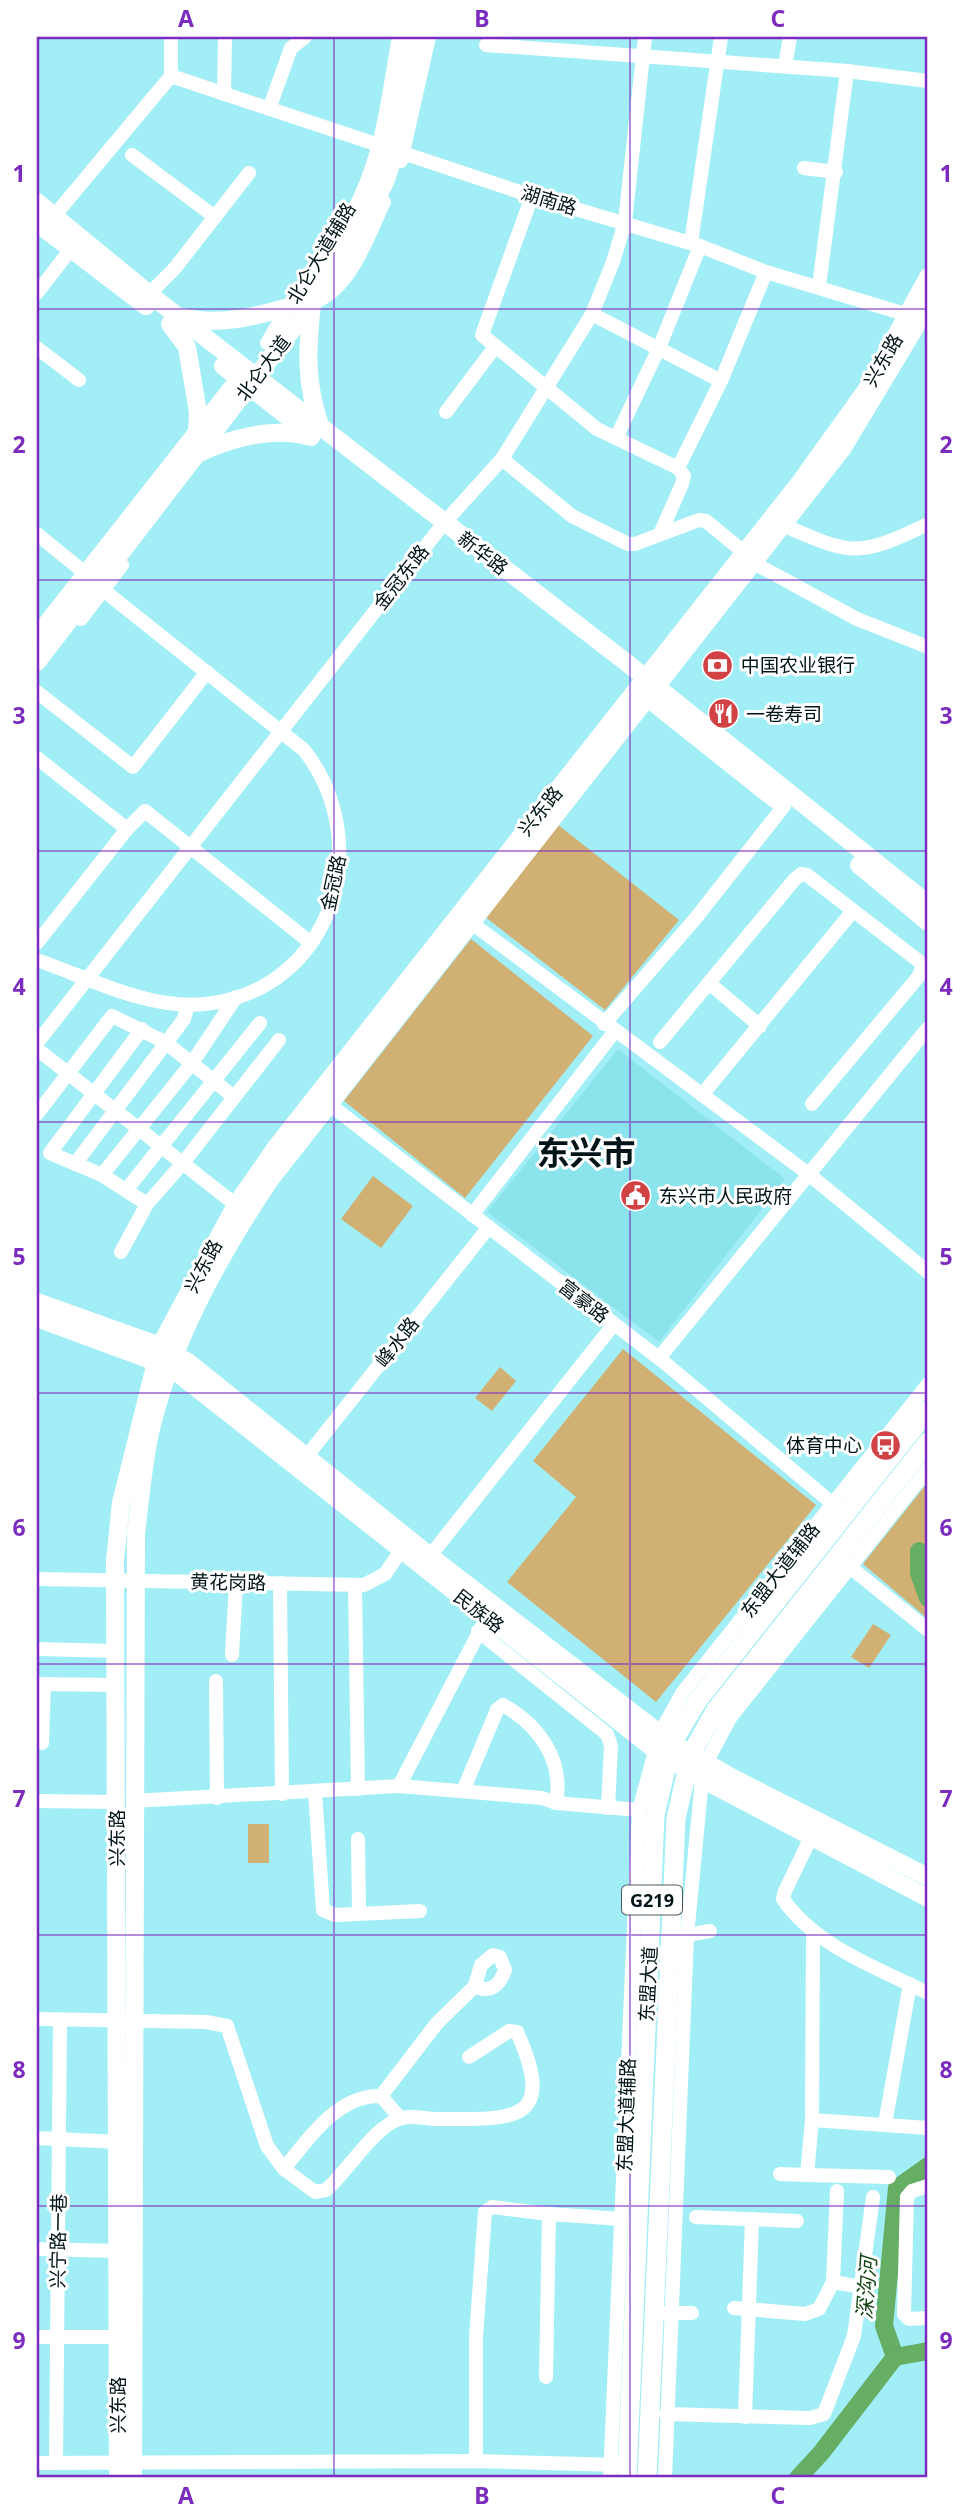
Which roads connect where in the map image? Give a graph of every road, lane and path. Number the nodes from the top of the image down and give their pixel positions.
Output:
1 (170, 37) edge
2 (225, 37) edge
3 (305, 37) edge
4 (394, 37) edge
5 (401, 37) edge
6 (416, 37) edge
7 (429, 37) edge
8 (645, 37) edge
9 (721, 37) edge
10 (790, 37) edge
11 (486, 45) dead end
12 (645, 55) junction
13 (717, 61) junction
14 (785, 66) junction
15 (846, 71) junction
16 (171, 76) junction
17 (928, 81) edge
18 (224, 94) junction
19 (269, 109) junction
20 (388, 149) junction
21 (132, 155) dead end
22 (804, 168) dead end
23 (836, 172) junction
24 (249, 173) dead end
25 (532, 196) junction
26 (37, 202) edge
27 (55, 215) junction
28 (215, 217) junction
29 (625, 222) junction
30 (37, 223) edge
31 (696, 245) junction
32 (71, 249) junction
33 (766, 272) junction
34 (928, 277) edge
35 (819, 286) junction
36 (37, 293) edge
37 (149, 294) junction
38 (299, 305) junction
39 (592, 314) junction
40 (922, 316) edge
41 (173, 319) junction
42 (495, 347) junction
43 (37, 348) edge
44 (659, 348) junction
45 (248, 378) junction
46 (79, 380) dead end
47 (721, 381) junction
48 (548, 390) junction
49 (446, 412) dead end
50 (197, 433) junction
51 (318, 433) junction
52 (616, 438) junction
53 (204, 451) junction
54 (502, 459) junction
55 (678, 468) junction
56 (928, 524) edge
57 (783, 525) junction
58 (440, 527) junction
59 (37, 534) edge
60 (660, 534) junction
61 (750, 558) junction
62 (91, 579) junction
63 (37, 623) edge
64 (37, 636) edge
65 (928, 647) edge
66 (37, 662) edge
67 (207, 671) junction
68 (37, 675) edge
69 (647, 689) junction
70 (37, 692) edge
71 (282, 730) junction
72 (37, 758) edge
73 (784, 806) junction
74 (127, 829) junction
75 (191, 848) junction
76 (928, 904) edge
77 (852, 912) junction
78 (928, 922) edge
79 (473, 924) junction
80 (37, 943) edge
81 (311, 943) junction
82 (37, 960) edge
83 (90, 978) junction
84 (709, 983) junction
85 (236, 997) junction
86 (188, 1005) junction
87 (260, 1023) dead end
88 (760, 1026) junction
89 (609, 1027) junction
90 (928, 1028) edge
91 (142, 1029) junction
92 (278, 1040) dead end
93 (165, 1041) junction
94 (660, 1042) dead end
95 (37, 1046) edge
96 (192, 1063) junction
97 (69, 1073) junction
98 (214, 1081) junction
99 (94, 1094) junction
100 (702, 1095) junction
101 (234, 1097) junction
102 (329, 1104) junction
103 (812, 1104) dead end
104 (115, 1110) junction
105 (37, 1114) edge
106 (139, 1129) junction
107 (162, 1147) junction
108 (183, 1163) junction
109 (75, 1164) junction
110 (809, 1174) junction
111 (102, 1175) junction
112 (127, 1189) junction
113 (147, 1204) junction
114 (236, 1205) junction
115 (472, 1215) junction
116 (489, 1227) junction
117 (121, 1252) dead end
118 (928, 1272) edge
119 (37, 1302) edge
120 (37, 1318) edge
121 (614, 1324) junction
122 (166, 1356) junction
123 (659, 1358) junction
124 (928, 1384) edge
125 (928, 1410) edge
126 (928, 1442) edge
127 (306, 1457) junction
128 (928, 1469) edge
129 (833, 1504) junction
130 (402, 1549) junction
131 (430, 1556) junction
132 (850, 1567) junction
133 (37, 1579) edge
134 (125, 1580) junction
135 (236, 1583) junction
136 (279, 1583) junction
137 (355, 1585) junction
138 (483, 1624) junction
139 (928, 1630) edge
140 (37, 1649) edge
141 (774, 1650) junction
142 (117, 1651) junction
143 (232, 1655) dead end
144 (216, 1681) dead end
145 (41, 1684) edge
146 (117, 1685) junction
147 (43, 1743) dead end
148 (664, 1746) junction
149 (696, 1766) junction
150 (400, 1786) junction
151 (358, 1789) junction
152 (463, 1791) junction
153 (315, 1792) junction
154 (282, 1794) junction
155 (217, 1798) junction
156 (37, 1801) edge
157 (125, 1802) junction
158 (556, 1803) junction
159 (608, 1808) junction
160 (639, 1810) junction
161 (812, 1835) junction
162 (358, 1839) dead end
163 (928, 1877) edge
164 (928, 1898) edge
165 (420, 1911) dead end
166 (359, 1913) junction
167 (710, 1931) dead end
168 (813, 1932) junction
169 (679, 1936) junction
170 (910, 1984) junction
171 (475, 1986) dead end
172 (928, 1993) edge
173 (37, 2019) edge
174 (60, 2020) junction
175 (125, 2022) junction
176 (469, 2057) dead end
177 (381, 2096) junction
178 (400, 2118) junction
179 (813, 2120) junction
180 (885, 2123) junction
181 (928, 2128) edge
182 (37, 2138) edge
183 (59, 2139) junction
184 (118, 2142) junction
185 (284, 2169) junction
186 (780, 2174) dead end
187 (807, 2175) junction
188 (889, 2177) dead end
189 (928, 2186) edge
190 (837, 2191) dead end
191 (873, 2197) dead end
192 (549, 2214) junction
193 (696, 2217) dead end
194 (622, 2219) junction
195 (752, 2219) junction
196 (797, 2221) dead end
197 (37, 2249) edge
198 (58, 2249) junction
199 (118, 2250) junction
200 (833, 2282) junction
201 (861, 2287) junction
202 (734, 2308) dead end
203 (750, 2309) junction
204 (662, 2313) junction
205 (692, 2314) dead end
206 (928, 2318) edge
207 (37, 2337) edge
208 (57, 2337) junction
209 (118, 2337) junction
210 (546, 2377) dead end
211 (666, 2414) junction
212 (745, 2417) junction
213 (476, 2461) junction
214 (56, 2462) junction
215 (37, 2463) edge
216 (125, 2470) edge
217 (619, 2472) edge
218 (656, 2472) edge

1 - 16 street
2 - 18 street
3 - 19 street
4 - 20 street, 北仑大道辅路
5 - 20 main road, 北仑大道
6 - 20 main road, 北仑大道
7 - 20 street, 北仑大道辅路
8 - 12 street, 金冠东路
9 - 13 street
10 - 14 street
11 - 12 street
12 - 13 street
12 - 29 street, 金冠东路
13 - 14 street
13 - 31 street
14 - 15 street
15 - 17 street
15 - 23 street
16 - 18 street, 湖南路
16 - 27 street
18 - 19 street, 湖南路
19 - 20 street, 湖南路
20 - 25 street, 湖南路
20 - 38 street, 北仑大道辅路
20 - 38 main road, 北仑大道
21 - 28 street
22 - 23 street
23 - 35 street
24 - 28 street
25 - 29 street, 湖南路
25 - 42 street
26 - 27 main road, 新华路
27 - 37 main road, 新华路
28 - 37 street
29 - 31 street, 湖南路
29 - 39 street, 金冠东路
30 - 32 main road, 新华路
31 - 33 street, 湖南路
31 - 44 street
32 - 36 street
32 - 41 main road, 新华路
33 - 35 street, 湖南路
33 - 47 street
34 - 40 main road, 兴东路
35 - 40 street, 湖南路
37 - 41 main road, 新华路
38 - 41 main road
38 - 45 main road, 北仑大道
38 - 45 main road, 北仑大道
38 - 51 main road
39 - 44 street
39 - 48 street, 金冠东路
40 - 57 main road, 兴东路
40 - 61 main road, 兴东路
41 - 45 main road, 新华路
41 - 50 main road
42 - 48 street
42 - 49 street
43 - 46 street
44 - 47 street
44 - 52 street
45 - 50 main road, 北仑大道
45 - 51 main road, 新华路
45 - 53 main road, 北仑大道
47 - 55 street
48 - 52 street
48 - 54 street, 金冠东路
50 - 62 main road, 北仑大道
51 - 53 main road
51 - 58 main road, 新华路
52 - 55 street
53 - 62 main road, 北仑大道
54 - 58 street, 金冠东路
54 - 60 street
55 - 60 street
56 - 57 street
57 - 61 main road, 兴东路
58 - 69 main road, 新华路
58 - 71 street, 金冠东路
59 - 62 street, 金冠路
60 - 61 street
61 - 65 street
61 - 69 main road, 兴东路
62 - 63 street
62 - 64 main road, 北仑大道
62 - 66 main road, 北仑大道
62 - 67 street, 金冠路
62 - 68 street
67 - 70 street
67 - 71 street, 金冠路
69 - 73 main road, 新华路
69 - 76 main road, 新华路
69 - 79 main road, 兴东路
69 - 114 main road, 兴东路
71 - 75 street, 金冠东路
71 - 81 street, 金冠路
72 - 74 street
73 - 78 main road, 新华路
73 - 89 street
74 - 75 street
74 - 80 street
75 - 81 street
75 - 83 street, 金冠东路
77 - 84 street
77 - 88 street
77 - 103 street
79 - 89 street
79 - 102 main road, 兴东路
81 - 85 street, 金冠路
82 - 83 street, 金冠路
83 - 86 street, 金冠路
83 - 95 street, 金冠东路
84 - 88 street
84 - 94 street
85 - 86 street, 金冠路
85 - 96 street
86 - 93 street
87 - 98 street
88 - 100 street
89 - 100 street
89 - 115 street
90 - 110 street
91 - 93 street
91 - 97 street
91 - 99 street
92 - 101 street
93 - 96 street
93 - 104 street
95 - 97 street
96 - 98 street
96 - 106 street
97 - 99 street
97 - 105 street
98 - 101 street
98 - 107 street
99 - 104 street
99 - 109 street
100 - 110 street
101 - 108 street
102 - 115 street, 富豪路
102 - 122 main road, 兴东路
104 - 106 street
104 - 109 street
106 - 107 street
106 - 111 street
107 - 108 street
107 - 112 street
108 - 113 street
108 - 114 street
109 - 111 street
110 - 118 street
110 - 123 street
111 - 112 street
112 - 113 street
113 - 117 street
114 - 122 main road, 兴东路
115 - 116 street, 富豪路
116 - 121 street, 富豪路
116 - 127 street, 峰水路
119 - 122 main road, 民族路
120 - 122 main road, 民族路
121 - 123 street, 富豪路
121 - 131 street
122 - 127 main road, 民族路
122 - 130 main road, 民族路
122 - 134 main road, 兴东路
123 - 129 street, 富豪路
124 - 129 street, 东盟大道辅路
125 - 148 highway, 东盟大道 / G219
126 - 141 highway, 东盟大道 / G219
127 - 131 main road, 民族路
128 - 132 street
129 - 148 street, 东盟大道辅路
130 - 137 street, 黄花岗路
130 - 138 main road, 民族路
131 - 148 main road, 民族路
132 - 139 street
132 - 141 street
133 - 134 street, 黄花岗路
134 - 135 street, 黄花岗路
134 - 142 main road, 兴东路
134 - 157 main road, 兴东路
135 - 136 street, 黄花岗路
135 - 143 street
136 - 137 street, 黄花岗路
136 - 154 street
137 - 151 street
138 - 148 main road, 民族路
138 - 150 street
138 - 159 street
140 - 142 street
141 - 149 highway, 东盟大道 / G219
142 - 146 main road, 兴东路
144 - 155 street
145 - 146 street
145 - 147 street
146 - 157 main road, 兴东路
148 - 149 main road, 民族路
148 - 160 street, 东盟大道辅路
148 - 217 highway, 东盟大道 / G219
149 - 161 main road, 民族路
149 - 163 main road, 民族路
149 - 169 highway, 东盟大道 / G219
150 - 151 street
150 - 152 street
151 - 153 street
152 - 158 street
152 - 158 street
153 - 154 street
153 - 166 street
154 - 155 street
155 - 157 street
156 - 157 street
157 - 175 main road, 兴东路
158 - 159 street
159 - 160 street
160 - 194 street, 东盟大道辅路
161 - 164 main road, 民族路
161 - 168 street
162 - 166 street
165 - 166 street
167 - 169 street
168 - 170 street
168 - 179 street
169 - 204 highway, 东盟大道 / G219
170 - 172 street
170 - 180 street
171 - 177 street
173 - 174 street
174 - 175 street
174 - 183 street, 兴宁路一巷
175 - 184 main road, 兴东路
175 - 185 street
175 - 216 main road, 兴东路
176 - 178 street
177 - 178 street
177 - 185 street
178 - 185 street
179 - 180 street
179 - 187 street
180 - 181 street
182 - 183 street
183 - 184 street
183 - 198 street, 兴宁路一巷
184 - 199 main road, 兴东路
186 - 187 street
187 - 188 street
189 - 206 street
190 - 200 street
191 - 201 street
192 - 194 street
192 - 210 street
192 - 213 street
193 - 195 street
194 - 217 street, 东盟大道辅路
195 - 196 street
195 - 203 street
197 - 198 street
198 - 199 street
198 - 208 street, 兴宁路一巷
199 - 209 main road, 兴东路
200 - 201 street
200 - 203 street
201 - 212 street
202 - 203 street
203 - 212 street
204 - 205 street
204 - 211 street
204 - 218 highway, 东盟大道 / G219
207 - 208 street
208 - 209 street
208 - 214 street, 兴宁路一巷
209 - 216 main road, 兴东路
211 - 212 street
211 - 218 street
213 - 216 street
213 - 217 street
214 - 215 street
214 - 216 street
217 - 218 street

